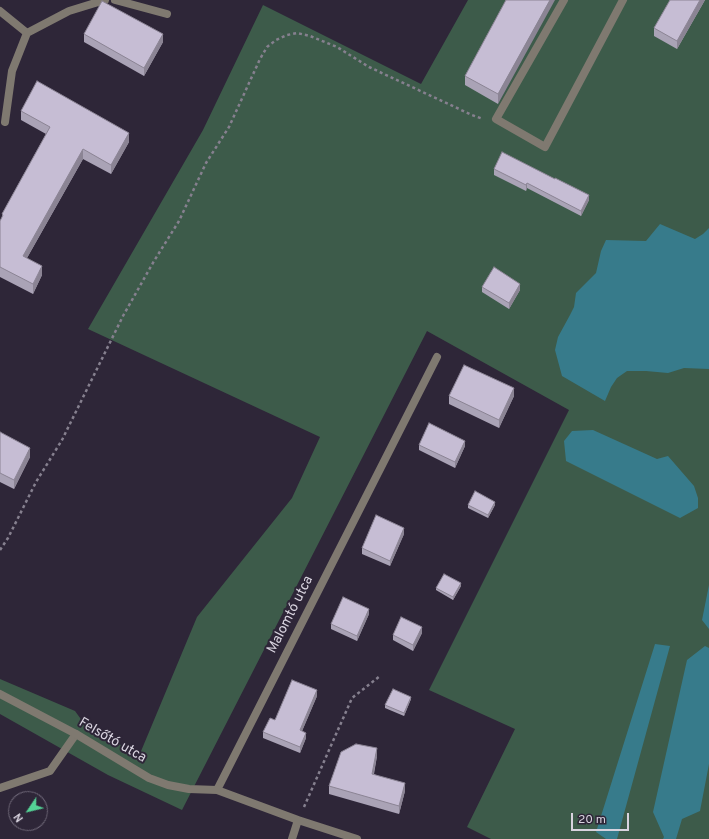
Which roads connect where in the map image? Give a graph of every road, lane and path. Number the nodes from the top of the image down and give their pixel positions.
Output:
1 (105, 0) edge
2 (115, 0) edge
3 (564, 0) edge
4 (623, 0) edge
5 (0, 11) edge
6 (167, 14) dead end
7 (27, 33) junction
8 (487, 120) dead end
9 (5, 122) dead end
10 (437, 357) dead end
11 (0, 550) edge
12 (380, 676) dead end
13 (0, 694) edge
14 (76, 734) junction
15 (0, 788) edge
16 (217, 790) junction
17 (298, 820) junction
18 (292, 839) edge
19 (357, 839) edge

1 - 7 street
2 - 6 street
3 - 4 street
5 - 7 street
7 - 9 street
8 - 11 path
10 - 16 street, Malomtó utca
12 - 17 path
13 - 14 street, Felsőtó utca
14 - 15 street
14 - 16 street, Felsőtó utca
16 - 17 street
17 - 18 street
17 - 19 street

